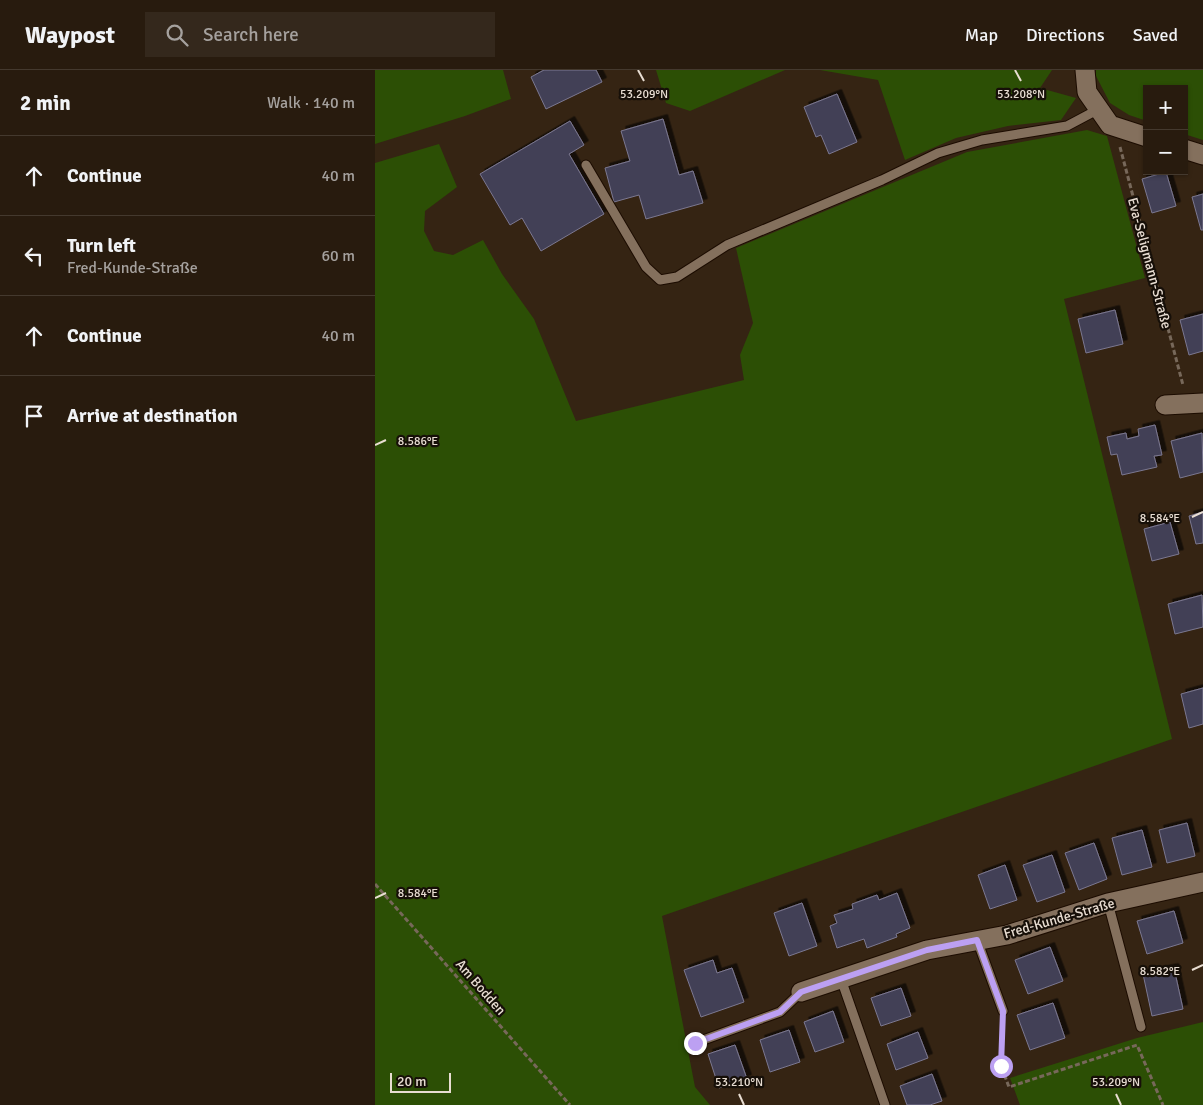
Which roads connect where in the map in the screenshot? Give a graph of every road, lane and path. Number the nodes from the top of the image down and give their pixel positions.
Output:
1 (1085, 70) edge
2 (1099, 110) junction
3 (1110, 125) junction
4 (1143, 136) edge
5 (1188, 150) edge
6 (1203, 156) edge
7 (586, 165) dead end
8 (1195, 403) edge
9 (1165, 405) dead end
10 (1203, 882) edge
11 (375, 884) edge
12 (1108, 903) junction
13 (977, 940) junction
14 (841, 979) junction
15 (801, 992) joint
16 (1003, 1011) joint
17 (1141, 1027) dead end
18 (695, 1043) dead end
19 (569, 1105) edge
20 (885, 1105) edge
21 (1163, 1105) edge

1 - 2 street
2 - 3 street
2 - 7 lane
3 - 4 street
3 - 8 path, Eva-Seligmann-Straße
5 - 6 street
8 - 9 street
10 - 12 street, Fred-Kunde-Straße
11 - 19 path, Am Bodden
12 - 13 street, Fred-Kunde-Straße
12 - 17 lane
13 - 14 street, Fred-Kunde-Straße
13 - 16 lane
14 - 15 street, Fred-Kunde-Straße
14 - 20 lane
15 - 18 lane
16 - 21 path

